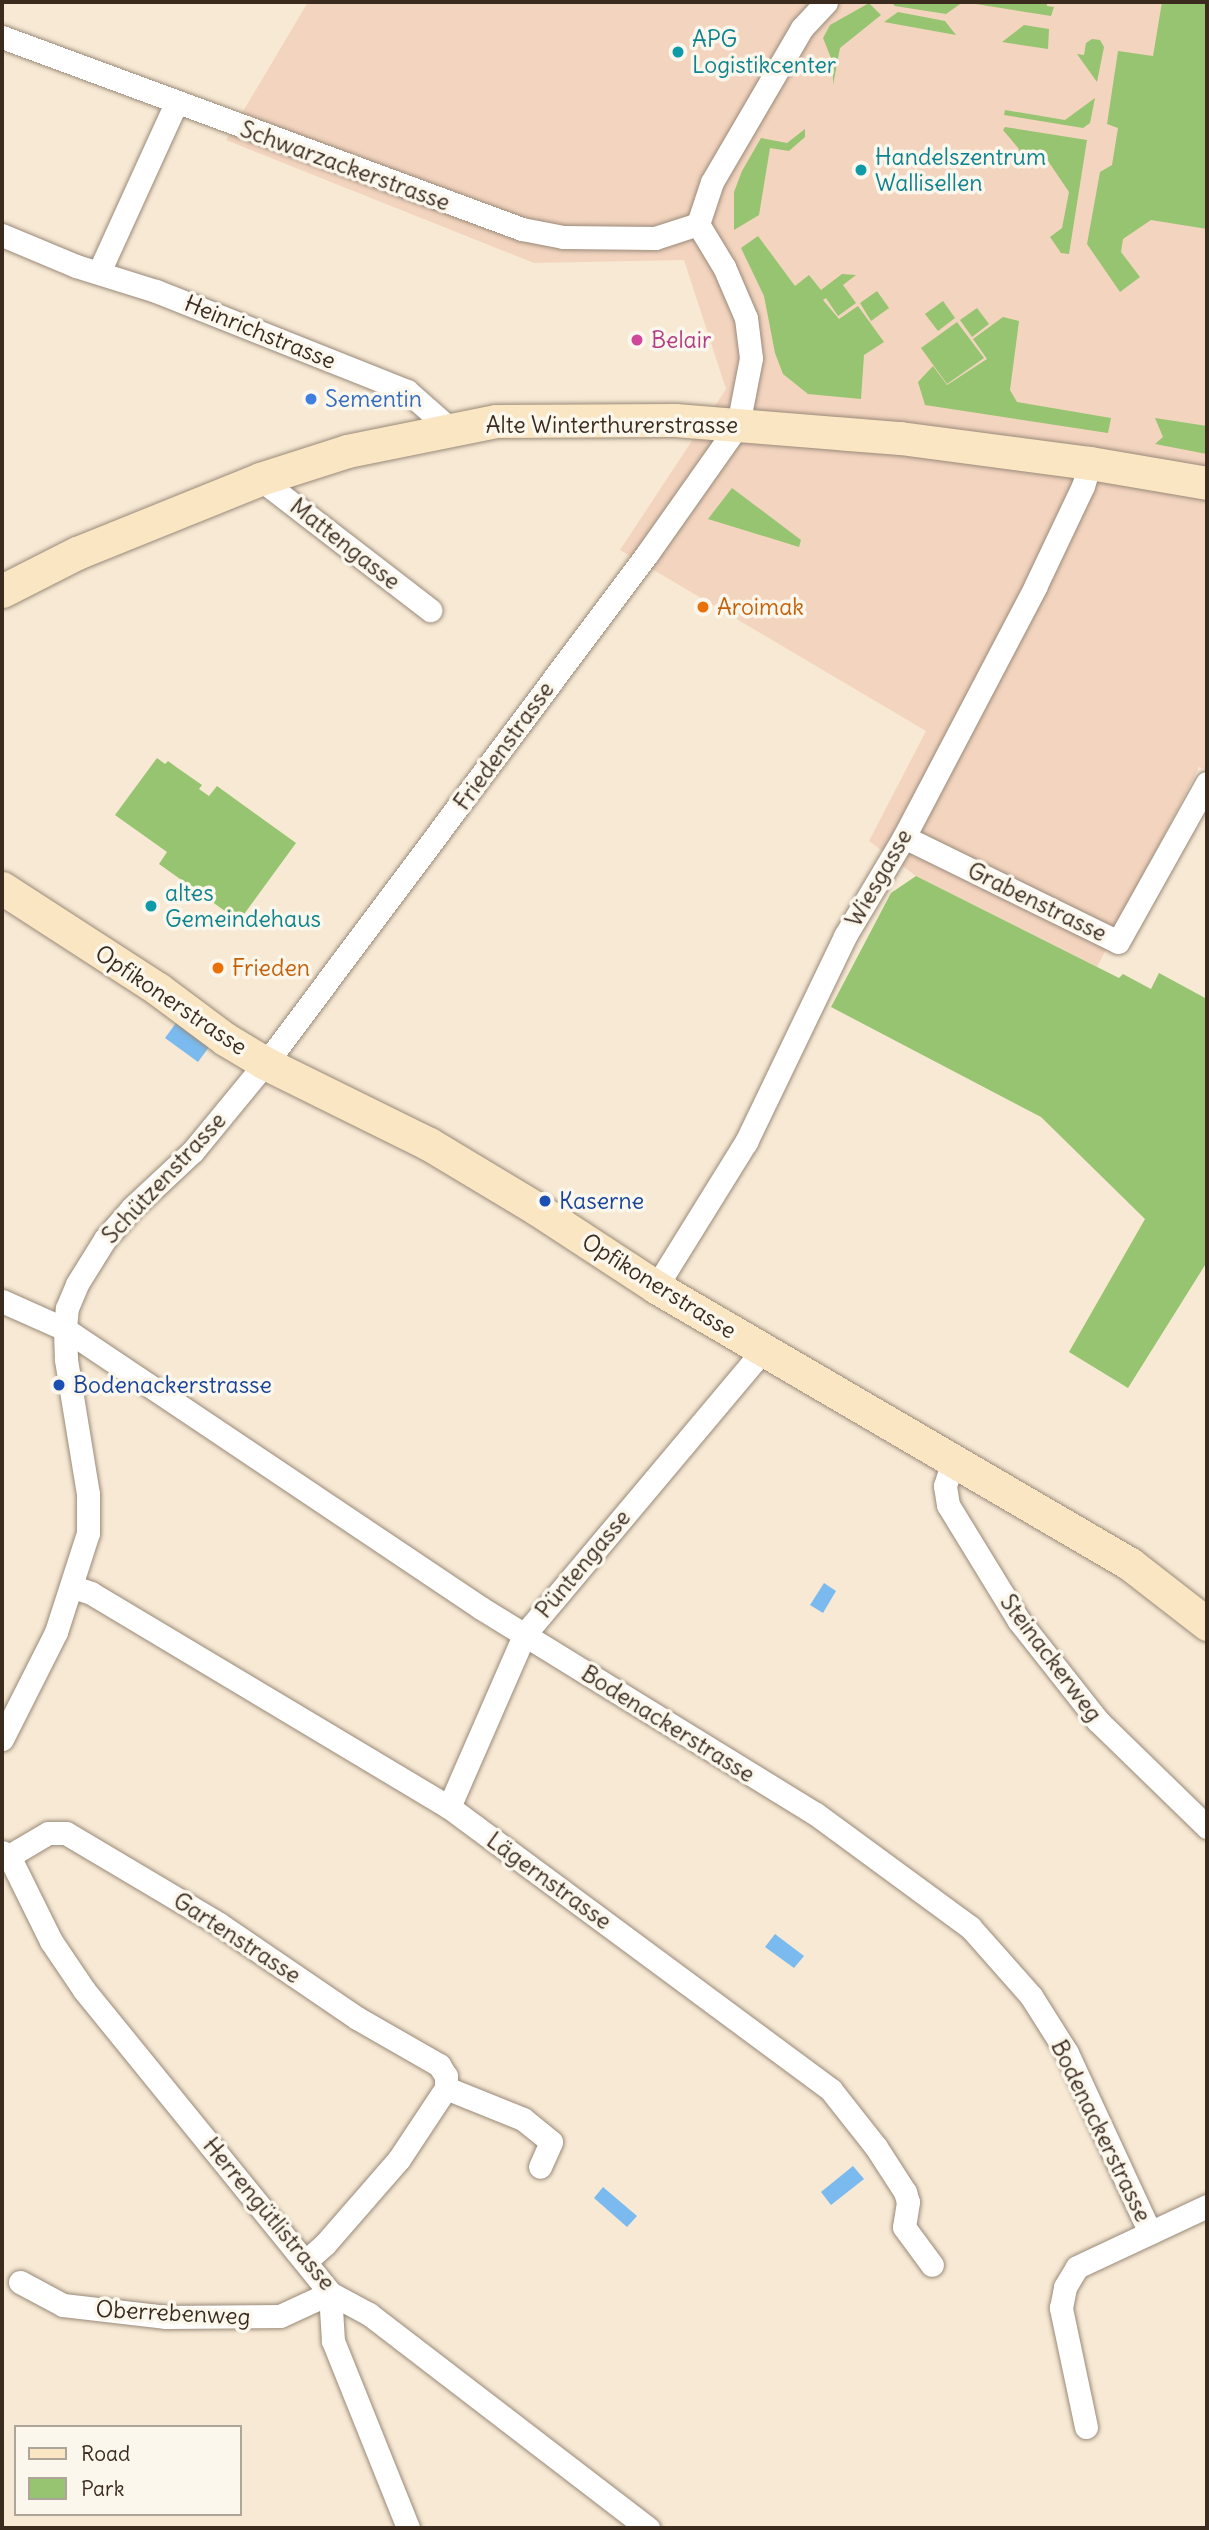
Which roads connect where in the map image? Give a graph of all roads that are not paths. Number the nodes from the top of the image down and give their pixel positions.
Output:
1 (826, 2) edge
2 (2, 37) edge
3 (176, 103) junction
4 (698, 224) junction
5 (2, 235) edge
6 (99, 272) junction
7 (738, 425) junction
8 (449, 428) junction
9 (1090, 463) junction
10 (260, 479) junction
11 (1207, 483) edge
12 (2, 591) edge
13 (430, 610) dead end
14 (1207, 783) edge
15 (904, 837) junction
16 (2, 888) edge
17 (265, 1063) junction
18 (656, 1287) junction
19 (2, 1301) edge
20 (65, 1329) junction
21 (760, 1349) junction
22 (953, 1461) junction
23 (73, 1587) junction
24 (1207, 1624) edge
25 (524, 1635) junction
26 (2, 1739) edge
27 (449, 1807) junction
28 (1207, 1827) edge
29 (5, 1854) edge
30 (446, 2088) junction
31 (540, 2167) dead end
32 (1207, 2206) edge
33 (1150, 2233) junction
34 (306, 2261) junction
35 (932, 2265) dead end
36 (20, 2282) dead end
37 (330, 2293) junction
38 (1086, 2427) dead end
39 (408, 2528) edge
40 (648, 2528) edge

1 - 4 street
2 - 3 street, Schwarzackerstrasse
3 - 4 street, Schwarzackerstrasse
3 - 6 street
4 - 7 street
5 - 6 street, Heinrichstrasse
6 - 8 street, Heinrichstrasse
7 - 8 street, Alte Winterthurerstrasse
7 - 9 street, Alte Winterthurerstrasse
7 - 17 street, Friedenstrasse
8 - 10 street, Alte Winterthurerstrasse
9 - 11 street, Alte Winterthurerstrasse
9 - 15 street, Wiesgasse
10 - 12 street, Alte Winterthurerstrasse
10 - 13 street, Mattengasse
14 - 15 street, Grabenstrasse
15 - 18 street, Wiesgasse
16 - 17 street, Opfikonerstrasse
17 - 18 street, Opfikonerstrasse
17 - 20 street, Schützenstrasse
18 - 21 street, Opfikonerstrasse
19 - 20 street, Bodenackerstrasse
20 - 23 street, Schützenstrasse
20 - 25 street, Bodenackerstrasse
21 - 22 street, Opfikonerstrasse
21 - 25 street, Püntengasse
22 - 24 street, Opfikonerstrasse
22 - 28 street, Steinackerweg
23 - 26 street, Schützenstrasse
23 - 27 street, Lägernstrasse
25 - 27 street, Püntengasse
25 - 33 street, Bodenackerstrasse
27 - 35 street, Lägernstrasse
29 - 30 street, Gartenstrasse
29 - 34 street, Herrengütlistrasse
30 - 31 street
30 - 34 street
32 - 33 street
33 - 38 street
34 - 37 street, Herrengütlistrasse
36 - 37 street, Oberrebenweg
37 - 39 street
37 - 40 street, Herrengütlistrasse

